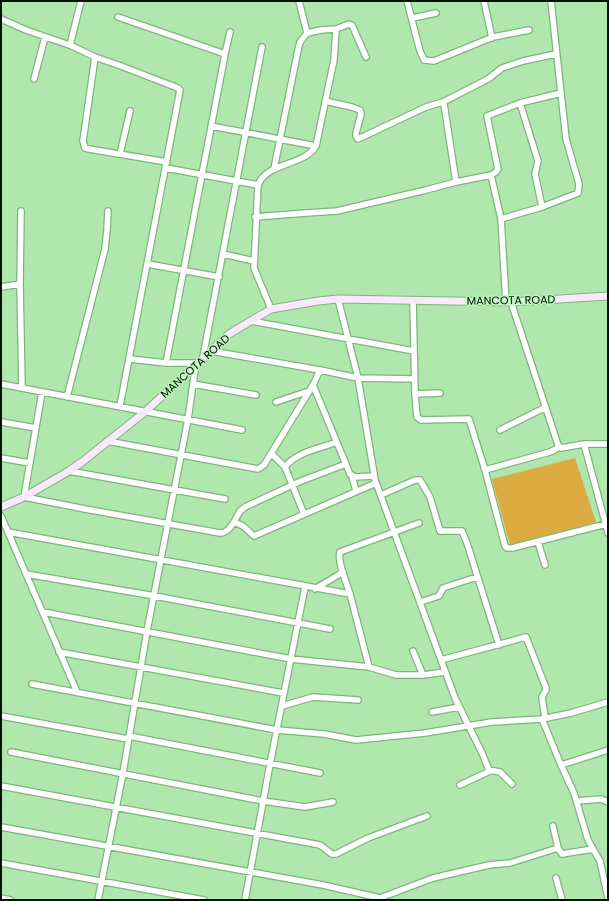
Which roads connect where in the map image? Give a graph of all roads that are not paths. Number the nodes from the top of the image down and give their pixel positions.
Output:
1 (81, 1) edge
2 (407, 1) edge
3 (484, 1) edge
4 (551, 1) edge
5 (301, 2) edge
6 (436, 13) dead end
7 (118, 17) dead end
8 (412, 18) junction
9 (1, 19) edge
10 (336, 30) junction
11 (529, 30) dead end
12 (230, 32) dead end
13 (307, 33) junction
14 (45, 37) junction
15 (492, 38) junction
16 (70, 45) junction
17 (262, 48) dead end
18 (225, 54) junction
19 (556, 54) junction
20 (95, 57) junction
21 (366, 57) dead end
22 (34, 79) dead end
23 (561, 93) junction
24 (325, 101) junction
25 (443, 102) junction
26 (520, 103) junction
27 (130, 111) dead end
28 (211, 126) junction
29 (245, 133) junction
30 (280, 139) junction
31 (316, 146) junction
32 (120, 154) junction
33 (167, 165) junction
34 (274, 169) junction
35 (202, 175) junction
36 (491, 175) junction
37 (236, 181) junction
38 (456, 182) junction
39 (258, 185) junction
40 (542, 207) junction
41 (21, 211) dead end
42 (108, 211) dead end
43 (255, 217) junction
44 (501, 218) junction
45 (223, 254) junction
46 (254, 261) junction
47 (148, 264) junction
48 (184, 271) junction
49 (219, 277) junction
50 (20, 284) junction
51 (1, 288) edge
52 (608, 296) edge
53 (338, 299) junction
54 (413, 300) junction
55 (508, 302) junction
56 (271, 309) junction
57 (251, 321) junction
58 (349, 340) junction
59 (211, 351) junction
60 (414, 351) junction
61 (203, 357) junction
62 (130, 359) junction
63 (166, 363) junction
64 (196, 364) junction
65 (320, 370) junction
66 (358, 378) junction
67 (414, 379) junction
68 (1, 384) edge
69 (193, 384) junction
70 (22, 387) junction
71 (311, 388) junction
72 (42, 392) junction
73 (440, 393) dead end
74 (415, 394) junction
75 (256, 395) dead end
76 (67, 397) junction
77 (276, 402) dead end
78 (120, 406) junction
79 (544, 408) junction
80 (146, 411) junction
81 (188, 419) junction
82 (1, 422) edge
83 (36, 428) junction
84 (242, 430) dead end
85 (500, 430) dead end
86 (107, 441) junction
87 (337, 442) junction
88 (584, 444) junction
89 (608, 444) edge
90 (560, 447) junction
91 (271, 453) junction
92 (180, 455) junction
93 (1, 458) edge
94 (30, 464) junction
95 (346, 464) junction
96 (285, 467) junction
97 (485, 470) junction
98 (69, 471) junction
99 (352, 476) junction
100 (374, 476) junction
101 (376, 483) junction
102 (292, 485) junction
103 (175, 490) junction
104 (356, 491) junction
105 (381, 495) junction
106 (24, 497) junction
107 (225, 499) dead end
108 (1, 507) edge
109 (304, 514) junction
110 (1, 516) edge
111 (234, 522) junction
112 (419, 523) dead end
113 (168, 524) junction
114 (606, 524) junction
115 (8, 532) junction
116 (394, 532) junction
117 (608, 533) edge
118 (538, 542) junction
119 (161, 561) junction
120 (545, 565) dead end
121 (343, 572) junction
122 (26, 574) junction
123 (477, 577) junction
124 (305, 587) junction
125 (315, 589) junction
126 (350, 594) junction
127 (155, 596) junction
128 (420, 602) junction
129 (43, 612) junction
130 (297, 624) junction
131 (330, 630) dead end
132 (147, 631) junction
133 (499, 645) junction
134 (413, 651) dead end
135 (59, 652) junction
136 (291, 659) junction
137 (441, 660) junction
138 (141, 666) junction
139 (369, 667) junction
140 (445, 672) junction
141 (423, 675) junction
142 (32, 684) dead end
143 (76, 692) junction
144 (283, 693) junction
145 (358, 700) dead end
146 (608, 702) edge
147 (135, 703) junction
148 (282, 706) junction
149 (459, 707) junction
150 (432, 712) dead end
151 (1, 716) edge
152 (543, 718) junction
153 (468, 727) junction
154 (277, 730) junction
155 (128, 738) junction
156 (608, 750) edge
157 (11, 752) dead end
158 (270, 764) junction
159 (561, 765) junction
160 (490, 771) junction
161 (123, 773) junction
162 (320, 773) dead end
163 (512, 784) dead end
164 (460, 785) dead end
165 (1, 786) edge
166 (263, 800) junction
167 (577, 800) junction
168 (333, 802) dead end
169 (608, 802) edge
170 (116, 808) junction
171 (427, 816) dead end
172 (554, 826) dead end
173 (1, 827) edge
174 (257, 833) junction
175 (108, 845) junction
176 (558, 848) junction
177 (593, 849) junction
178 (1, 863) edge
179 (251, 873) junction
180 (556, 878) dead end
181 (102, 881) junction
182 (1, 898) edge
183 (608, 898) edge
184 (10, 900) edge
185 (98, 900) edge
186 (204, 900) edge
187 (245, 900) edge
188 (562, 900) edge

1 - 16 street
2 - 8 street
3 - 15 street
4 - 19 street
5 - 13 street
6 - 8 street
7 - 18 street
8 - 15 street
9 - 14 street
10 - 13 street
10 - 21 street
10 - 24 street
11 - 15 street
12 - 18 street
13 - 30 street
14 - 16 street
14 - 22 street
16 - 20 street
17 - 29 street
18 - 28 street
19 - 23 street
19 - 25 street
20 - 32 street
20 - 33 street
23 - 26 street
23 - 40 street
24 - 25 street
24 - 31 street
25 - 38 street
26 - 36 street
26 - 40 street
27 - 32 street
28 - 29 street
28 - 35 street
29 - 30 street
29 - 37 street
30 - 31 street
30 - 34 street
31 - 34 street
32 - 33 street
33 - 35 street
33 - 47 street
34 - 39 street
35 - 37 street
35 - 48 street
36 - 38 street
36 - 44 street
37 - 39 street
37 - 45 street
38 - 43 street
39 - 43 street
40 - 44 street
41 - 50 street
42 - 76 street
43 - 46 street
44 - 55 street
45 - 46 street
45 - 49 street
46 - 56 street
47 - 48 street
47 - 62 street
48 - 49 street
48 - 63 street
49 - 61 street
50 - 51 street
50 - 70 street
52 - 55 main road, MANCOTA ROAD
53 - 54 main road, MANCOTA ROAD
53 - 56 main road, MANCOTA ROAD
53 - 58 street
54 - 55 main road, MANCOTA ROAD
54 - 60 street
55 - 79 street
56 - 57 main road, MANCOTA ROAD
57 - 58 street
57 - 59 main road, MANCOTA ROAD
58 - 60 street
58 - 66 street
59 - 61 main road, MANCOTA ROAD
59 - 65 street
60 - 67 street
61 - 64 main road, MANCOTA ROAD
62 - 63 street
62 - 78 street
63 - 64 street
64 - 69 street
64 - 80 main road, MANCOTA ROAD
65 - 66 street
65 - 71 street
66 - 67 street
66 - 100 street
67 - 74 street
68 - 70 street
69 - 75 street
69 - 81 street
70 - 72 street
71 - 77 street
71 - 87 street
71 - 91 street
72 - 76 street
72 - 83 street
73 - 74 street
74 - 97 street
76 - 78 street
78 - 80 street
79 - 85 street
79 - 90 street
80 - 81 street
80 - 86 main road, MANCOTA ROAD
81 - 84 street
81 - 92 street
82 - 83 street
83 - 94 street
86 - 92 street
86 - 98 main road, MANCOTA ROAD
87 - 95 street
87 - 96 street
88 - 89 street
88 - 90 street
88 - 114 street
90 - 97 street
91 - 92 street
91 - 96 street
92 - 103 street
93 - 94 street
94 - 106 street
95 - 99 street
95 - 102 street
96 - 102 street
97 - 118 street
98 - 103 street
98 - 106 main road, MANCOTA ROAD
99 - 100 street
99 - 104 street
100 - 101 street
101 - 104 street
101 - 105 street
102 - 109 street
102 - 111 street
103 - 107 street
103 - 113 street
104 - 109 street
105 - 116 street
105 - 123 street
106 - 108 main road, MANCOTA ROAD
106 - 113 street
109 - 111 street
110 - 115 street
111 - 113 street
112 - 116 street
113 - 119 street
114 - 117 street
114 - 118 street
115 - 119 street
115 - 122 street
116 - 121 street
116 - 128 street
118 - 120 street
119 - 124 street
119 - 127 street
121 - 125 street
121 - 126 street
122 - 127 street
122 - 129 street
123 - 128 street
123 - 133 street
124 - 125 street
124 - 130 street
125 - 126 street
126 - 139 street
127 - 130 street
127 - 132 street
128 - 137 street
129 - 132 street
129 - 135 street
130 - 131 street
130 - 136 street
132 - 136 street
132 - 138 street
133 - 137 street
133 - 152 street
134 - 141 street
135 - 138 street
135 - 143 street
136 - 139 street
136 - 144 street
137 - 140 street
138 - 144 street
138 - 147 street
139 - 141 street
140 - 141 street
140 - 149 street
142 - 143 street
143 - 147 street
144 - 148 street
145 - 148 street
146 - 152 street
147 - 154 street
147 - 155 street
148 - 154 street
149 - 150 street
149 - 153 street
151 - 155 street
152 - 153 street
152 - 159 street
153 - 154 street
153 - 160 street
154 - 158 street
155 - 158 street
155 - 161 street
156 - 159 street
157 - 161 street
158 - 162 street
158 - 166 street
159 - 167 street
160 - 163 street
160 - 164 street
161 - 166 street
161 - 170 street
165 - 170 street
166 - 168 street
166 - 174 street
167 - 169 street
167 - 177 street
170 - 174 street
170 - 175 street
171 - 174 street
172 - 176 street
173 - 175 street
174 - 179 street
175 - 179 street
175 - 181 street
176 - 177 street
176 - 179 street
177 - 183 street
178 - 181 street
179 - 187 street
180 - 188 street
181 - 185 street
181 - 186 street
182 - 184 street

